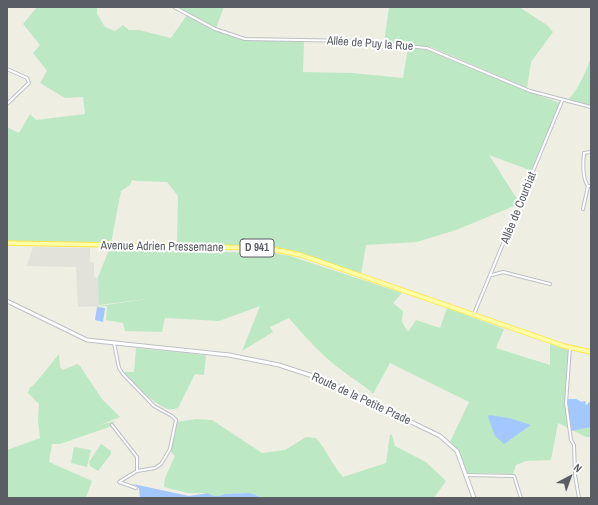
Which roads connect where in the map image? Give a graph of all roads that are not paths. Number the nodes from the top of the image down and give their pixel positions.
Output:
1 (174, 7) edge
2 (7, 69) edge
3 (562, 101) junction
4 (7, 104) edge
5 (591, 107) edge
6 (591, 152) edge
7 (590, 186) edge
8 (582, 209) dead end
9 (7, 243) edge
10 (492, 275) junction
11 (550, 284) dead end
12 (7, 301) edge
13 (474, 315) junction
14 (114, 343) junction
15 (570, 348) junction
16 (591, 352) edge
17 (112, 425) dead end
18 (136, 471) junction
19 (466, 475) junction
20 (136, 488) dead end
21 (474, 498) edge
22 (521, 498) edge
23 (579, 498) edge

1 - 3 street, Allée de Puy la Rue
2 - 4 street
3 - 5 street, Allée de Puy la Rue
3 - 10 street, Allée de Courbiat
6 - 7 street
7 - 8 street
9 - 13 main road, Avenue Adrien Pressemane / D 941
10 - 11 street
10 - 13 street, Allée de Courbiat
12 - 14 street, Route de la Petite Prade
13 - 15 main road, D 941
14 - 18 street
14 - 19 street, Route de la Petite Prade
15 - 16 main road, D 941
15 - 23 street
17 - 18 street
18 - 20 street
19 - 21 street, Route de la Petite Prade
19 - 22 street

